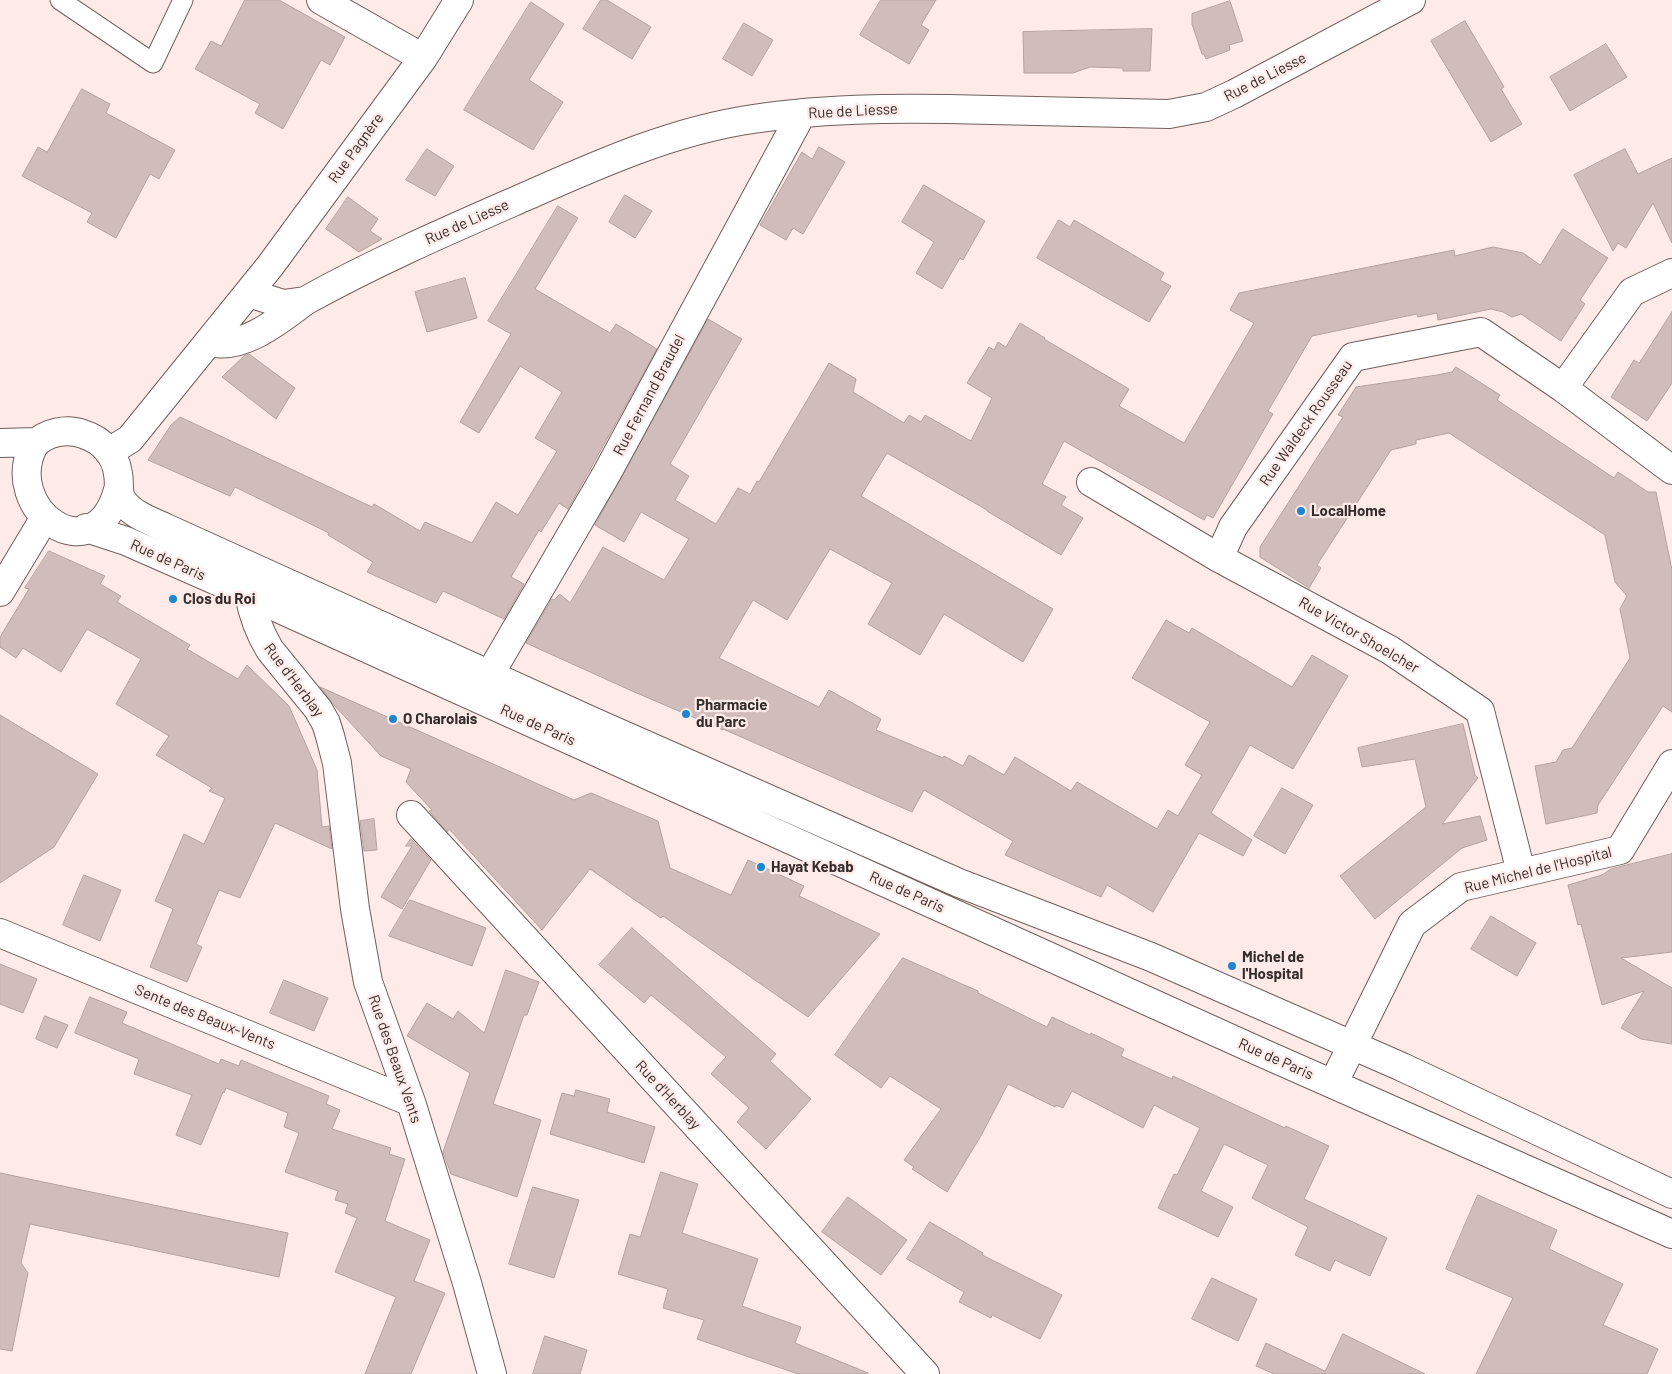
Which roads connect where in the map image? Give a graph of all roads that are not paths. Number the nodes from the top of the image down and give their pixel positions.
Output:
1 (60, 0) edge
2 (183, 0) edge
3 (321, 0) edge
4 (459, 0) edge
5 (1411, 0) edge
6 (423, 58) junction
7 (802, 113) junction
8 (1672, 273) edge
9 (249, 293) junction
10 (305, 301) junction
11 (209, 342) junction
12 (1563, 388) junction
13 (37, 442) junction
14 (0, 443) edge
15 (109, 452) junction
16 (1672, 470) edge
17 (1091, 482) dead end
18 (118, 490) junction
19 (41, 524) junction
20 (86, 528) junction
21 (1219, 558) junction
22 (0, 592) edge
23 (249, 595) junction
24 (490, 674) junction
25 (330, 736) joint
26 (1672, 764) edge
27 (411, 815) dead end
28 (1521, 872) junction
29 (0, 932) edge
30 (1351, 1045) junction
31 (1333, 1084) junction
32 (411, 1102) junction
33 (1672, 1194) edge
34 (1672, 1234) edge
35 (924, 1373) edge
36 (492, 1374) edge

1 - 2 lane
3 - 6 street
4 - 6 street, Rue Pagnère
5 - 7 street, Rue de Liesse
6 - 9 street, Rue Pagnère
7 - 10 street, Rue de Liesse
7 - 24 street, Rue Fernand Braudel
8 - 12 street
9 - 10 street
9 - 11 street
10 - 11 street
11 - 15 street
12 - 16 street
12 - 21 street, Rue Waldeck Rousseau
13 - 14 street
13 - 15 street
13 - 19 street
15 - 18 street
17 - 21 street, Rue Victor Shoelcher
18 - 20 street
18 - 24 street, Rue de Paris
19 - 20 street
19 - 22 street
20 - 23 street, Rue de Paris
21 - 28 street, Rue Victor Shoelcher
23 - 25 street, Rue d'Herblay
23 - 31 street, Rue de Paris
24 - 30 street, Rue de Paris
25 - 32 street, Rue des Beaux Vents
26 - 28 street, Rue Michel de l'Hospital
27 - 35 street, Rue d'Herblay
28 - 30 street, Rue Michel de l'Hospital
29 - 32 street, Sente des Beaux-Vents
30 - 31 street, Rue Michel de l'Hospital
30 - 33 street, Rue de Paris
31 - 34 street, Rue de Paris
32 - 36 street, Rue des Beaux Vents

